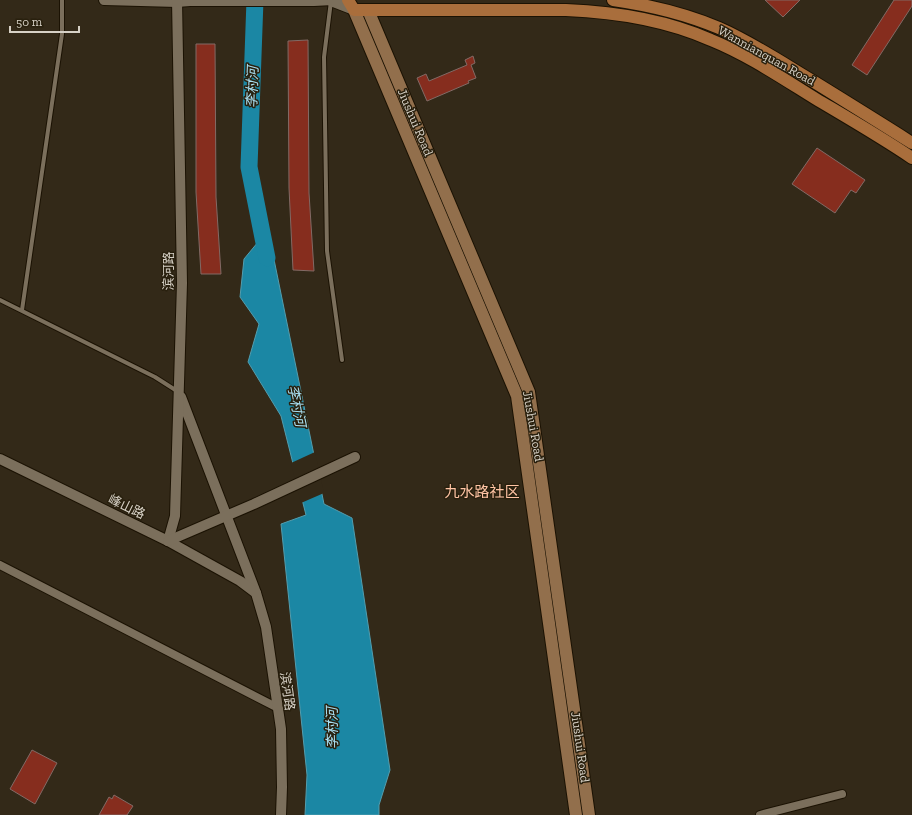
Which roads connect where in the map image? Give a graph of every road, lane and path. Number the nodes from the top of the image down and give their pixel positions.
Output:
1 (62, 0) edge
2 (104, 0) edge
3 (332, 0) edge
4 (613, 0) edge
5 (177, 1) edge
6 (351, 5) edge
7 (366, 5) edge
8 (912, 143) edge
9 (912, 158) edge
10 (0, 300) edge
11 (22, 310) junction
12 (342, 360) dead end
13 (178, 392) junction
14 (355, 457) dead end
15 (0, 459) edge
16 (226, 516) junction
17 (168, 541) junction
18 (0, 565) edge
19 (256, 593) junction
20 (278, 708) junction
21 (842, 794) dead end
22 (281, 815) edge
23 (576, 815) edge
24 (589, 815) edge
25 (760, 815) edge

1 - 11 lane
2 - 5 street
3 - 5 street
3 - 6 street
3 - 12 lane
4 - 8 main road, Wannianquan Road
5 - 13 street, 滨河路
6 - 7 main road, Wannianquan Road
6 - 23 main road, Jiushui Road
7 - 9 main road, Wannianquan Road
7 - 24 main road, Jiushui Road
10 - 11 lane
11 - 13 lane
13 - 16 street, 滨河路
13 - 17 street, 滨河路
14 - 16 street
15 - 17 street, 峰山路
16 - 17 street
16 - 19 street, 滨河路
17 - 19 street, 峰山路
18 - 20 street
19 - 20 street, 滨河路
20 - 22 street, 滨河路
21 - 25 street

